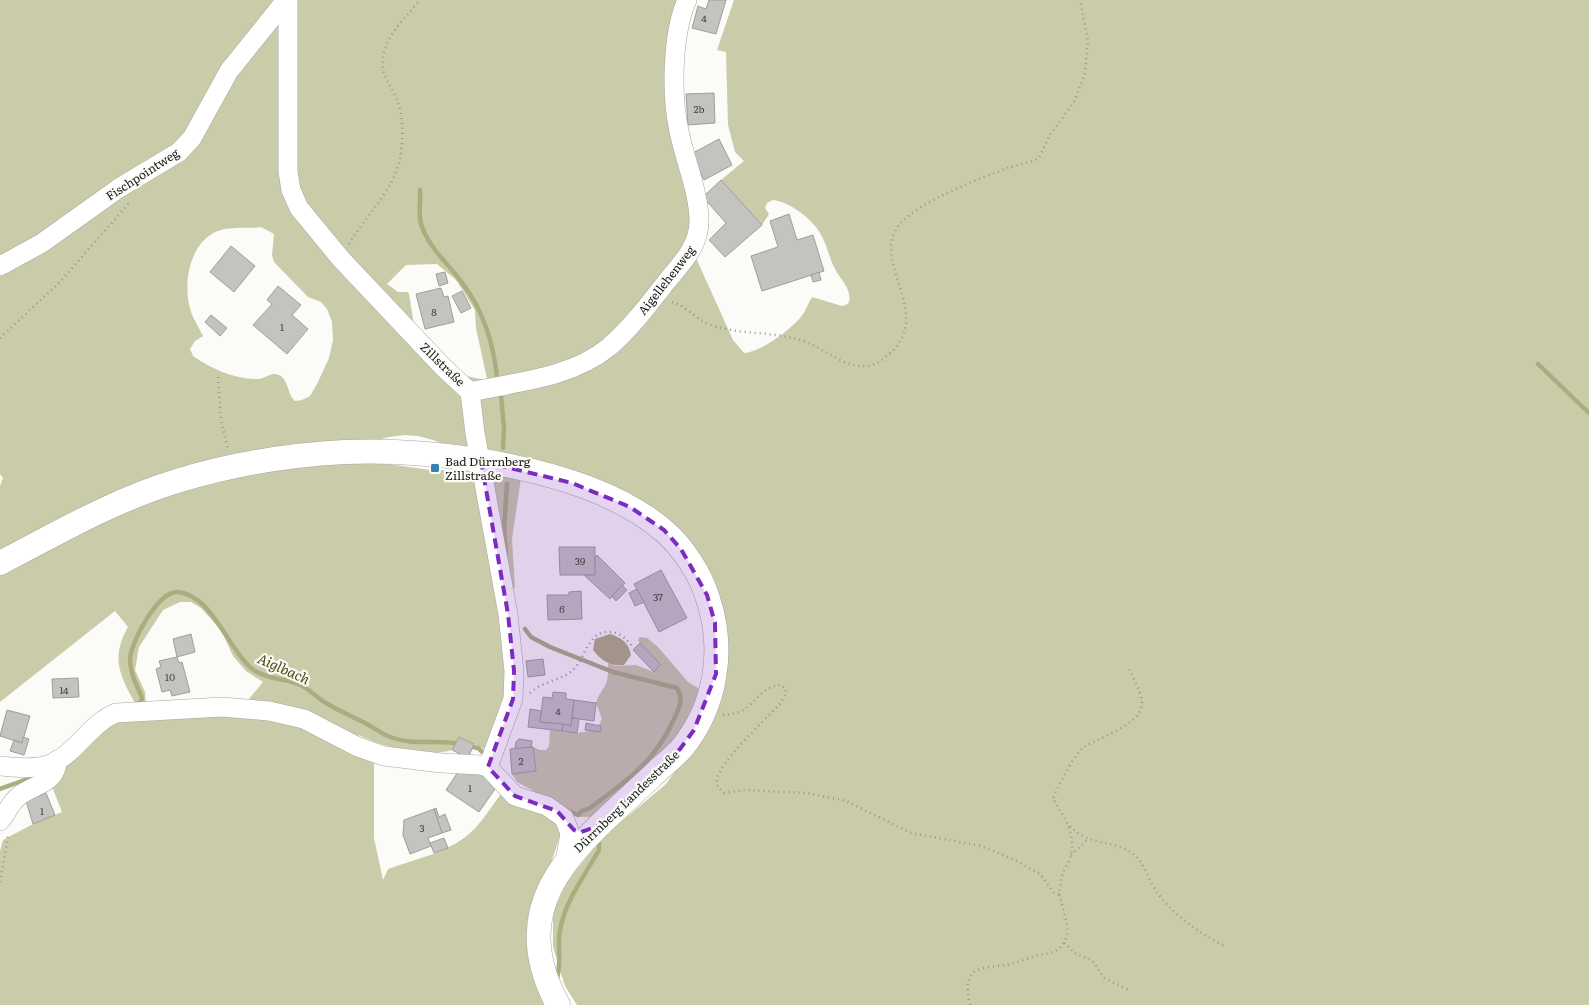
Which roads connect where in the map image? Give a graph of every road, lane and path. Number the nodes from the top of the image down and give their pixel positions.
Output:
1 (287, 0) edge
2 (420, 0) edge
3 (687, 0) edge
4 (1080, 0) edge
5 (136, 195) dead end
6 (341, 259) junction
7 (0, 266) edge
8 (648, 304) junction
9 (0, 338) edge
10 (218, 377) dead end
11 (470, 392) junction
12 (481, 461) junction
13 (234, 467) junction
14 (0, 563) edge
15 (632, 646) dead end
16 (1128, 666) dead end
17 (528, 695) dead end
18 (702, 713) junction
19 (57, 760) junction
20 (490, 763) junction
21 (0, 766) edge
22 (5, 814) edge
23 (601, 825) junction
24 (1069, 825) junction
25 (569, 826) junction
26 (1087, 839) junction
27 (1070, 856) junction
28 (565, 863) junction
29 (0, 882) edge
30 (1060, 895) junction
31 (1064, 943) junction
32 (1226, 947) dead end
33 (1131, 991) dead end
34 (558, 1005) edge
35 (970, 1005) edge

1 - 6 street, Zillstraße
1 - 7 street, Fischpointweg
2 - 6 path
3 - 8 street, Aigellehenweg
4 - 8 path
5 - 9 path
6 - 11 street, Zillstraße
8 - 11 street, Aigellehenweg
10 - 13 path
11 - 12 street, Zillstraße
12 - 13 main road, Dürrnberg Landesstraße
12 - 18 main road, Dürrnberg Landesstraße
12 - 20 street, Zillstraße
13 - 14 main road, Dürrnberg Landesstraße
15 - 17 path
16 - 24 path
18 - 23 main road, Dürrnberg Landesstraße
18 - 30 path
19 - 20 street
19 - 21 street
19 - 22 street
20 - 25 street
22 - 29 path
23 - 25 street
23 - 28 main road, Dürrnberg Landesstraße
24 - 26 path
24 - 27 path
25 - 28 street
26 - 27 path
26 - 32 path
27 - 30 path
28 - 34 main road, Dürrnberg Landesstraße
30 - 31 path
31 - 33 path
31 - 35 path

